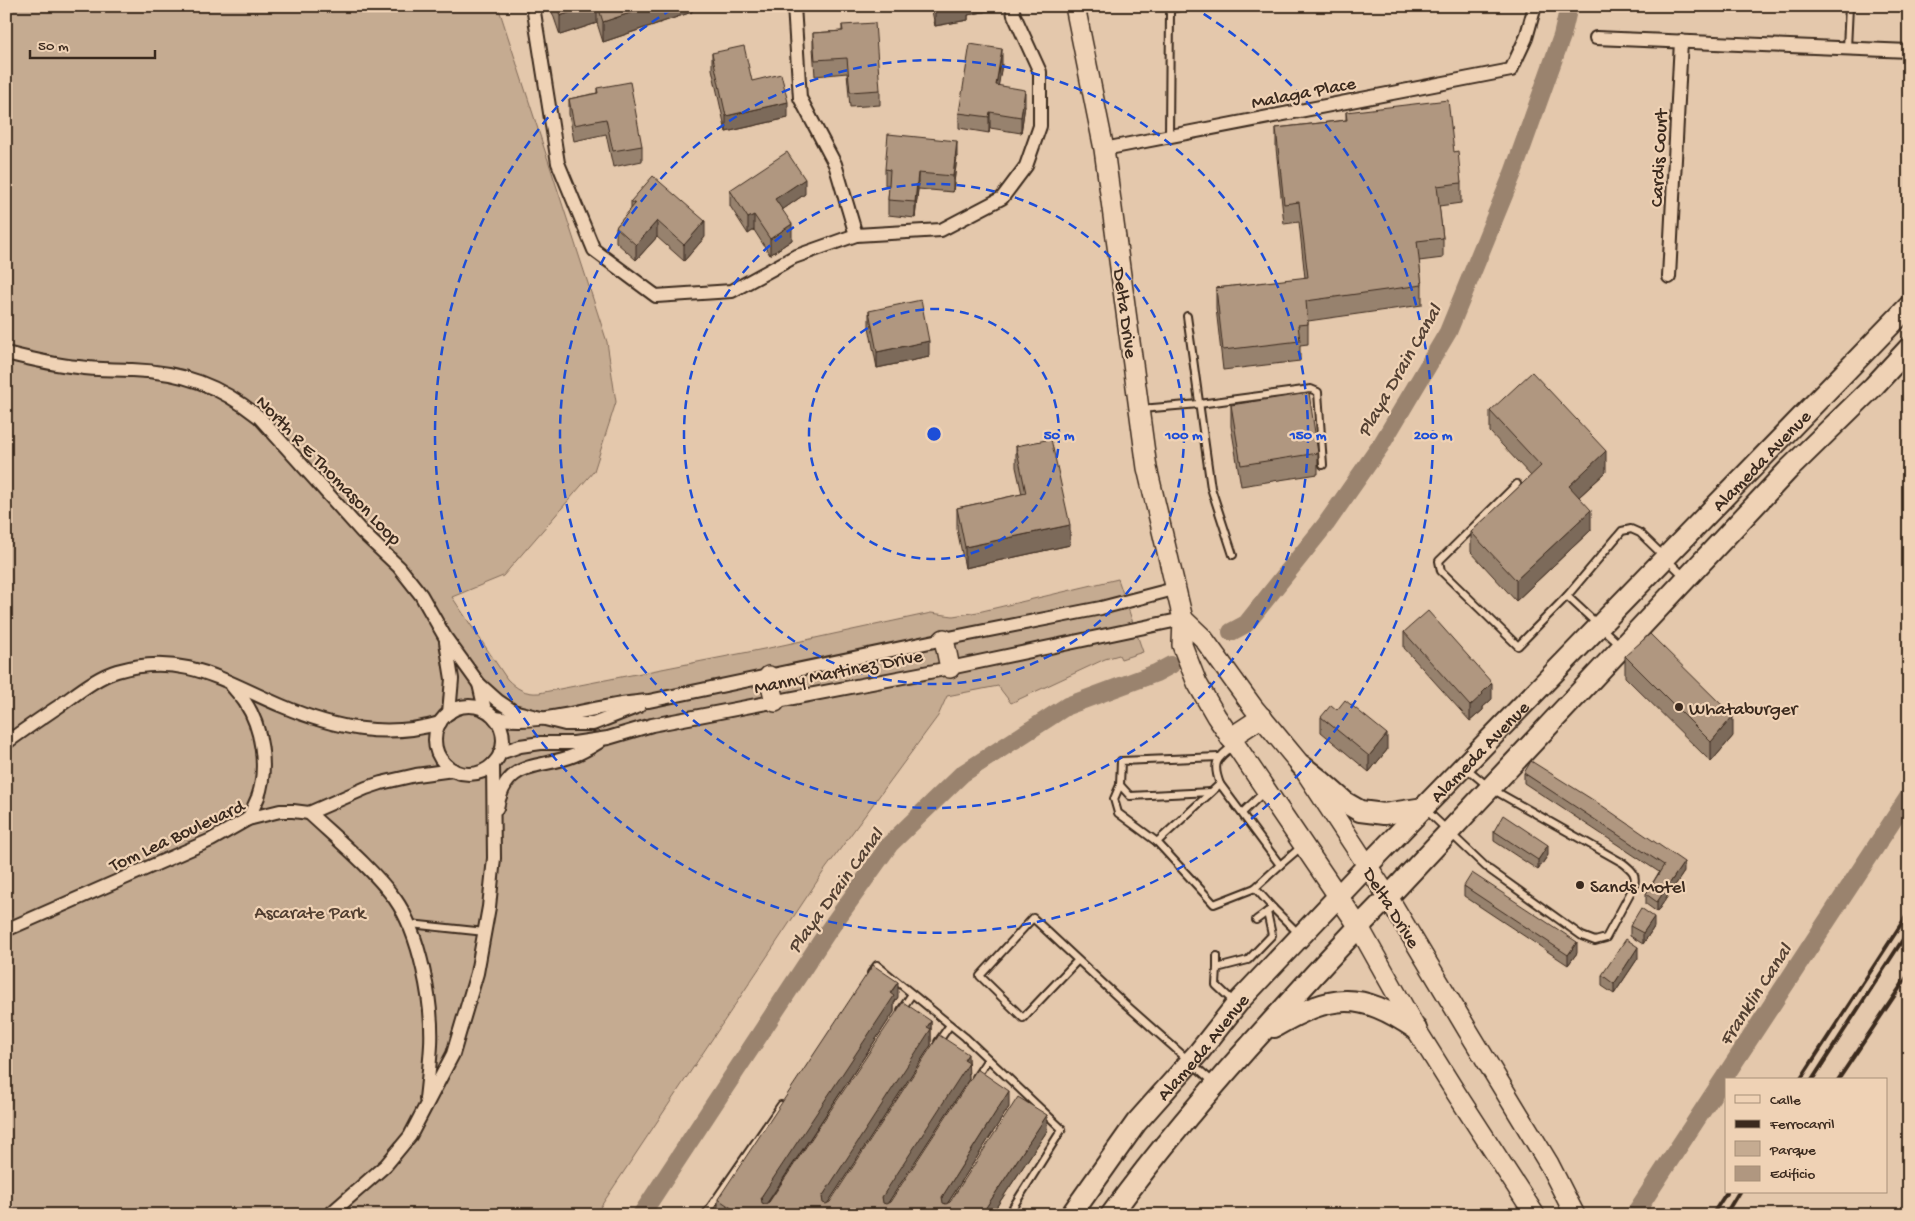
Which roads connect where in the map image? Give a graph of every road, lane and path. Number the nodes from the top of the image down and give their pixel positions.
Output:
1 (533, 6) edge
2 (794, 6) edge
3 (1012, 6) edge
4 (1075, 6) edge
5 (1184, 6) edge
6 (1535, 6) edge
7 (1849, 6) edge
8 (1170, 8) edge
9 (1596, 38) dead end
10 (1682, 41) junction
11 (1847, 48) junction
12 (1909, 50) edge
13 (1169, 136) junction
14 (1104, 150) junction
15 (856, 234) junction
16 (1669, 276) dead end
17 (1909, 306) edge
18 (1187, 316) dead end
19 (1909, 348) edge
20 (6, 353) edge
21 (1199, 404) junction
22 (1140, 409) junction
23 (1323, 465) dead end
24 (1517, 484) dead end
25 (1233, 555) dead end
26 (1666, 557) junction
27 (1687, 578) junction
28 (1174, 589) junction
29 (1567, 596) junction
30 (1182, 619) junction
31 (1600, 626) junction
32 (445, 637) junction
33 (944, 639) junction
34 (1622, 647) junction
35 (950, 668) junction
36 (769, 676) junction
37 (230, 683) junction
38 (479, 684) junction
39 (774, 702) junction
40 (485, 710) junction
41 (1262, 717) junction
42 (445, 718) junction
43 (495, 718) junction
44 (541, 719) junction
45 (8, 737) edge
46 (608, 738) junction
47 (1232, 742) junction
48 (500, 753) junction
49 (1219, 757) junction
50 (493, 764) junction
51 (1301, 765) junction
52 (1464, 766) junction
53 (453, 770) junction
54 (1220, 784) junction
55 (1120, 785) junction
56 (1490, 788) junction
57 (1266, 791) junction
58 (1211, 792) junction
59 (1424, 808) junction
60 (308, 813) junction
61 (1242, 813) junction
62 (248, 819) junction
63 (494, 828) junction
64 (1449, 833) junction
65 (1157, 842) junction
66 (1303, 846) junction
67 (1280, 865) junction
68 (1367, 866) junction
69 (1255, 888) junction
70 (1338, 896) junction
71 (1388, 897) junction
72 (1270, 910) junction
73 (1256, 920) dead end
74 (410, 924) junction
75 (1358, 927) junction
76 (6, 930) edge
77 (484, 932) junction
78 (1301, 936) junction
79 (1217, 956) dead end
80 (1078, 960) junction
81 (1217, 968) junction
82 (866, 981) edge
83 (912, 994) junction
84 (1236, 1005) junction
85 (896, 1018) edge
86 (950, 1025) junction
87 (1416, 1029) junction
88 (1257, 1037) junction
89 (934, 1049) edge
90 (988, 1059) junction
91 (1190, 1061) junction
92 (1215, 1083) junction
93 (972, 1084) edge
94 (1024, 1093) junction
95 (1019, 1101) edge
96 (782, 1102) edge
97 (425, 1106) junction
98 (329, 1215) edge
99 (705, 1215) edge
100 (1008, 1215) edge
101 (1071, 1215) edge
102 (1111, 1215) edge
103 (1535, 1215) edge
104 (1575, 1215) edge

1 - 15 street
2 - 15 street
3 - 15 street
4 - 14 main road, Delta Drive
5 - 8 lane
6 - 13 street, Malaga Place
7 - 11 lane
8 - 13 lane
9 - 10 street
10 - 11 street
10 - 16 street, Cardis Court
11 - 12 street
13 - 14 street, Malaga Place
14 - 22 main road, Delta Drive
17 - 26 main road, Alameda Avenue
18 - 21 lane
19 - 27 main road, Alameda Avenue
20 - 32 street, North R E Thomason Loop
21 - 22 lane
21 - 23 lane
21 - 25 lane
22 - 28 main road, Delta Drive
24 - 29 lane
26 - 27 lane
26 - 29 lane
26 - 31 main road, Alameda Avenue
27 - 34 main road, Alameda Avenue
28 - 30 main road, Delta Drive
28 - 33 street, Manny Martinez Drive
29 - 31 lane
30 - 35 street, Manny Martinez Drive
30 - 41 main road, Delta Drive
30 - 47 main road, Delta Drive
31 - 34 lane
31 - 52 main road, Alameda Avenue
32 - 38 street, North R E Thomason Loop
32 - 42 street, North R E Thomason Loop
33 - 35 main road
33 - 36 street, Manny Martinez Drive
34 - 56 main road, Alameda Avenue
35 - 39 street, Manny Martinez Drive
36 - 39 main road
36 - 44 street, Manny Martinez Drive
37 - 42 street
37 - 45 street
37 - 62 street
38 - 40 street, North R E Thomason Loop
38 - 44 street
39 - 46 street, Manny Martinez Drive
40 - 42 street
40 - 43 street
41 - 47 main road
41 - 51 main road, Delta Drive
42 - 53 street
43 - 44 street, Manny Martinez Drive
43 - 48 street
46 - 48 street, Manny Martinez Drive
46 - 63 street
47 - 49 lane
47 - 57 main road, Delta Drive
48 - 50 street
49 - 54 lane
49 - 55 lane
50 - 53 street
50 - 63 street
51 - 59 main road
51 - 68 main road, Delta Drive
52 - 56 lane
52 - 59 main road, Alameda Avenue
53 - 60 street, Tom Lea Boulevard
54 - 58 lane
54 - 61 lane
55 - 58 lane
55 - 65 lane
56 - 64 main road, Alameda Avenue
56 - 64 lane
57 - 61 lane
57 - 66 main road, Delta Drive
58 - 65 lane
59 - 64 lane
59 - 68 main road, Alameda Avenue
60 - 62 street, Tom Lea Boulevard
60 - 74 street
61 - 67 lane
62 - 76 street, Tom Lea Boulevard
63 - 77 street
64 - 71 main road, Alameda Avenue
65 - 69 lane
66 - 67 lane
66 - 70 main road, Delta Drive
67 - 69 lane
68 - 70 main road, Alameda Avenue
68 - 71 main road, Delta Drive
69 - 72 lane
70 - 75 main road, Delta Drive
70 - 78 main road, Alameda Avenue
71 - 75 main road, Alameda Avenue
71 - 104 main road, Delta Drive
72 - 73 lane
72 - 78 lane
72 - 81 lane
74 - 77 lane
74 - 97 street
75 - 87 main road, Delta Drive
75 - 88 main road, Alameda Avenue
77 - 97 street
78 - 84 main road, Alameda Avenue
79 - 81 lane
80 - 80 lane
80 - 91 lane
81 - 84 lane
82 - 83 lane
83 - 85 lane
83 - 86 lane
84 - 91 main road, Alameda Avenue
86 - 89 lane
86 - 90 lane
87 - 88 main road
87 - 103 main road, Delta Drive
88 - 92 main road, Alameda Avenue
90 - 93 lane
90 - 94 lane
91 - 92 lane
91 - 101 main road, Alameda Avenue
92 - 102 main road, Alameda Avenue
94 - 95 lane
94 - 100 lane
96 - 99 lane
97 - 98 street

